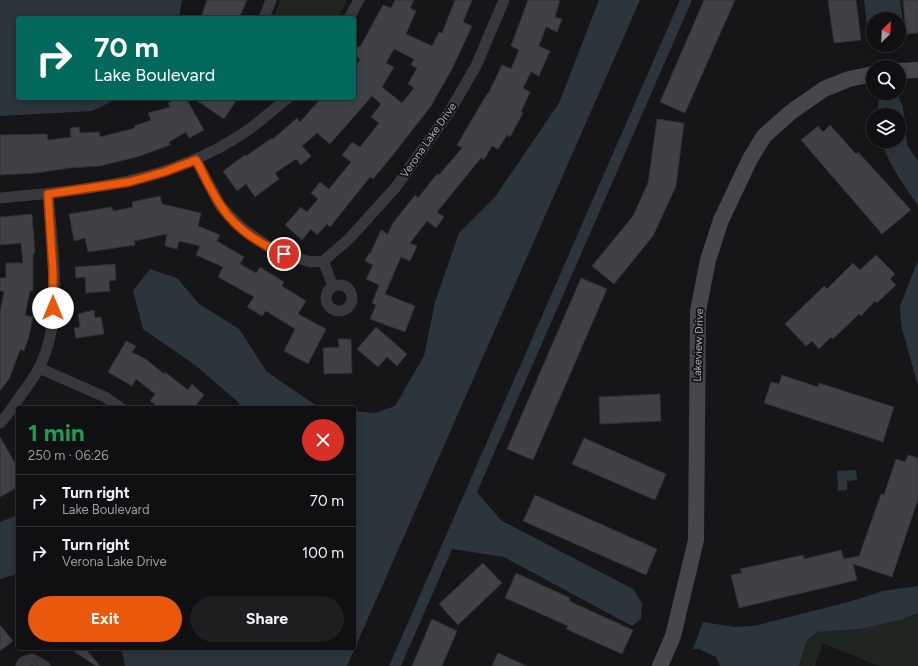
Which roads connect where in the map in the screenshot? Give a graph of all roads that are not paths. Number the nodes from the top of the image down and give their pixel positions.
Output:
1 (272, 0) edge
2 (360, 0) edge
3 (504, 0) edge
4 (265, 16) edge
5 (350, 16) edge
6 (918, 70) edge
7 (906, 71) edge
8 (866, 75) edge
9 (285, 100) edge
10 (196, 160) junction
11 (48, 194) junction
12 (0, 198) edge
13 (323, 261) junction
14 (333, 286) dead end
15 (39, 368) junction
16 (118, 406) edge
17 (0, 423) edge
18 (21, 666) edge
19 (45, 666) edge
20 (660, 666) edge

1 - 4 street
2 - 5 street
3 - 13 street, Verona Lake Drive
6 - 7 street
8 - 20 street, Lakeview Drive
9 - 10 street
10 - 11 street
10 - 13 street
11 - 12 street
11 - 15 street
13 - 14 street
15 - 16 street
15 - 17 street
18 - 19 street

